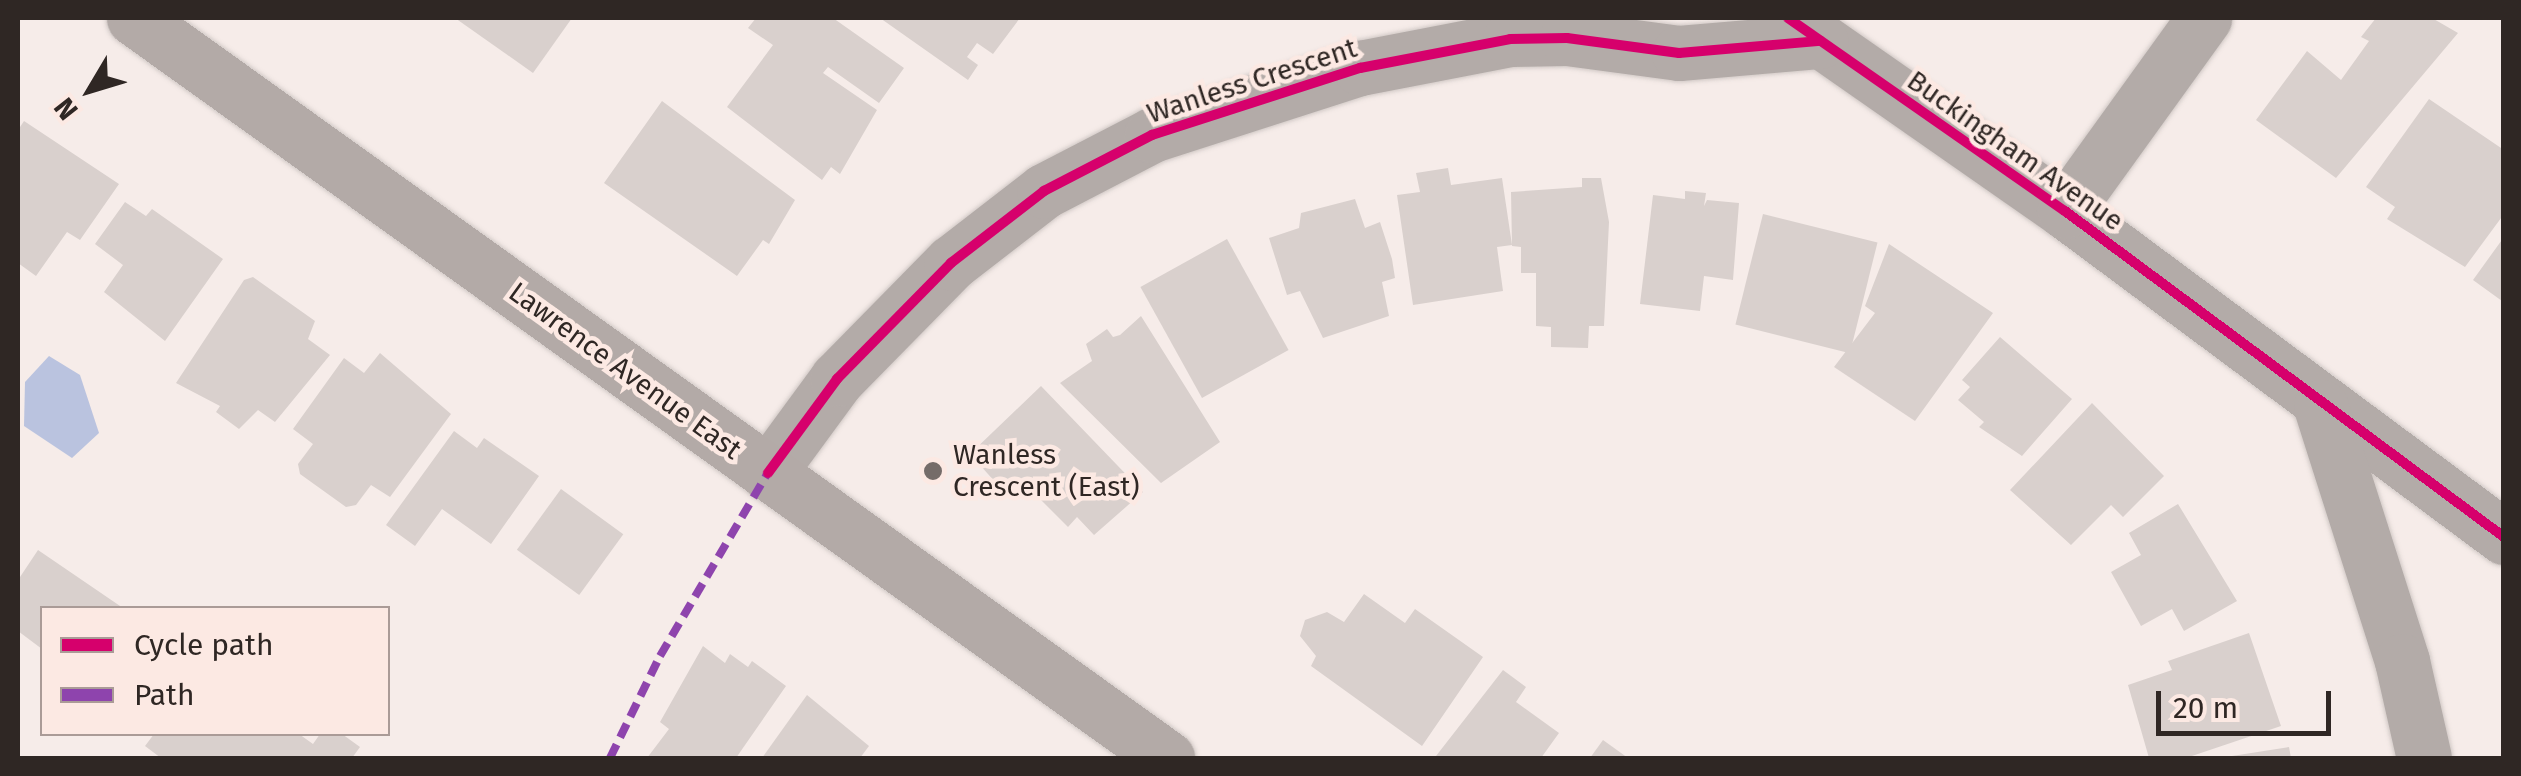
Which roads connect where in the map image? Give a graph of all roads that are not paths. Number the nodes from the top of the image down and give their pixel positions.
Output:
1 (134, 18) edge
2 (2204, 18) edge
3 (1804, 29) edge
4 (2065, 211) junction
5 (2321, 407) junction
6 (768, 474) junction
7 (2504, 538) edge
8 (1166, 758) edge
9 (2424, 758) edge

1 - 6 main road, Lawrence Avenue East
2 - 4 street
3 - 4 street, Buckingham Avenue
3 - 6 street, Wanless Crescent
4 - 5 street, Buckingham Avenue
5 - 7 street, Buckingham Avenue
5 - 9 street
6 - 8 main road, Lawrence Avenue East

